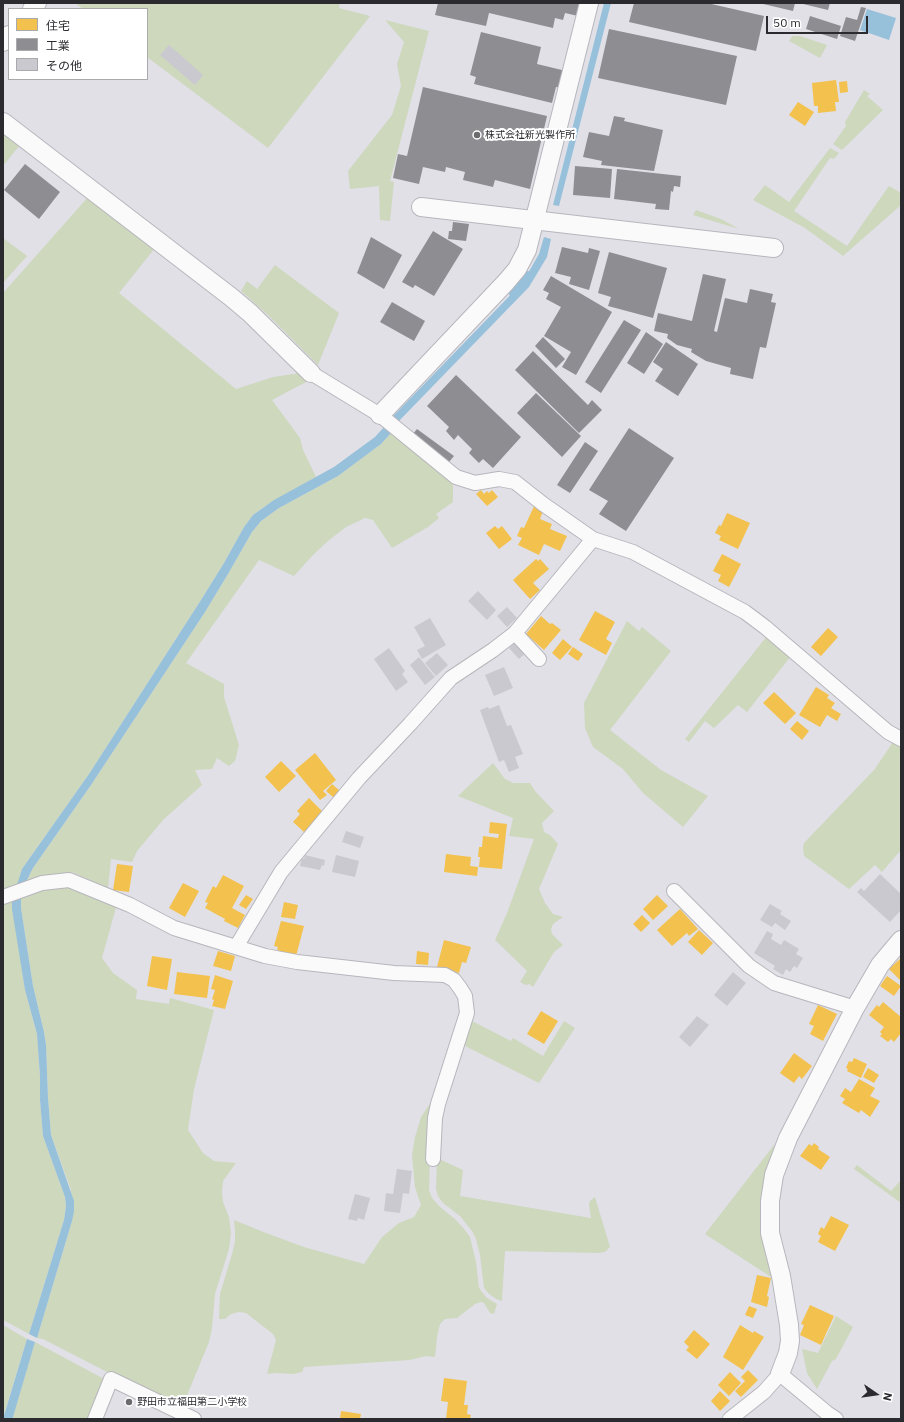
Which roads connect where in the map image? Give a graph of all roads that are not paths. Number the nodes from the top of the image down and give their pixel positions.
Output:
1 (589, 3) edge
2 (3, 122) edge
3 (421, 207) dead end
4 (536, 220) junction
5 (774, 248) dead end
6 (311, 373) joint
7 (380, 415) junction
8 (593, 539) junction
9 (515, 633) junction
10 (539, 659) dead end
11 (901, 739) edge
12 (674, 891) dead end
13 (14, 893) edge
14 (901, 940) edge
15 (236, 947) junction
16 (855, 1008) junction
17 (433, 1159) dead end
18 (780, 1374) junction
19 (95, 1419) edge
20 (194, 1419) edge
21 (730, 1419) edge
22 (836, 1419) edge

1 - 4 street
2 - 6 street
3 - 4 street
4 - 5 street
4 - 7 street
6 - 7 street
7 - 8 street
8 - 9 street
8 - 11 street
9 - 10 street
9 - 15 street
12 - 16 street
13 - 15 street
14 - 16 street
15 - 17 street
16 - 18 street
18 - 21 street
18 - 22 street
19 - 20 street

